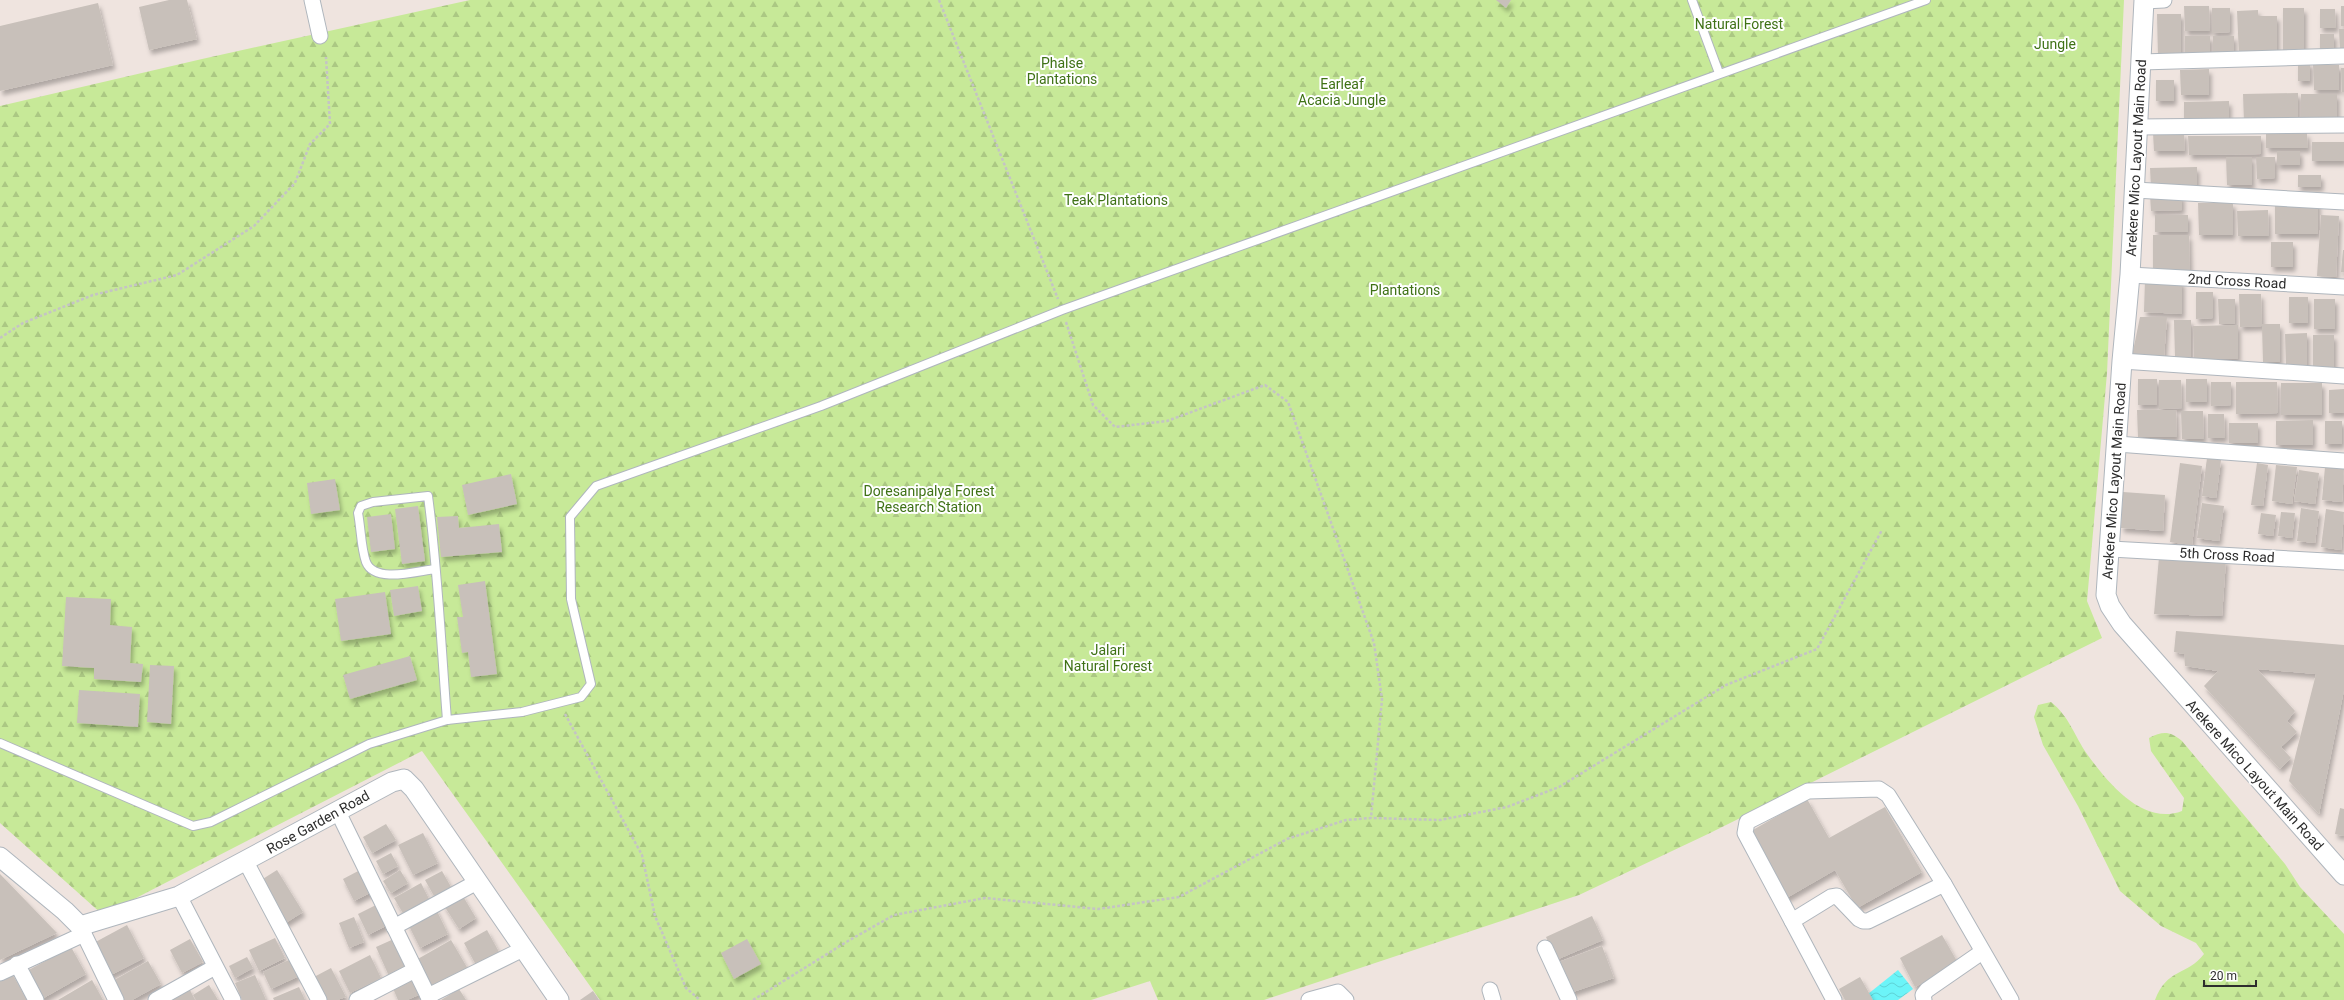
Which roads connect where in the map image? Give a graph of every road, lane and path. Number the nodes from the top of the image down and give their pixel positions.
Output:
1 (312, 0) edge
2 (939, 0) edge
3 (1692, 0) edge
4 (1926, 0) edge
5 (2144, 0) edge
6 (2164, 0) edge
7 (320, 36) dead end
8 (2344, 56) edge
9 (326, 57) dead end
10 (2141, 62) junction
11 (1719, 73) junction
12 (2344, 125) edge
13 (2138, 127) junction
14 (2135, 190) junction
15 (2344, 202) edge
16 (2130, 275) junction
17 (2344, 287) edge
18 (1062, 310) junction
19 (0, 338) edge
20 (2122, 361) junction
21 (2344, 376) edge
22 (2117, 444) junction
23 (2344, 462) edge
24 (1882, 530) dead end
25 (2111, 549) junction
26 (2344, 562) edge
27 (435, 569) junction
28 (559, 703) junction
29 (447, 720) junction
30 (0, 743) edge
31 (337, 810) junction
32 (1371, 818) junction
33 (0, 857) edge
34 (246, 862) junction
35 (2344, 875) edge
36 (477, 882) junction
37 (1944, 884) junction
38 (179, 896) junction
39 (1792, 921) junction
40 (394, 927) junction
41 (82, 930) junction
42 (1545, 948) dead end
43 (523, 949) junction
44 (1982, 952) junction
45 (17, 964) junction
46 (216, 967) junction
47 (415, 970) junction
48 (0, 973) edge
49 (429, 998) edge
50 (36, 1000) edge
51 (116, 1000) edge
52 (156, 1000) edge
53 (233, 1000) edge
54 (319, 1000) edge
55 (357, 1000) edge
56 (559, 1000) edge
57 (700, 1000) edge
58 (753, 1000) edge
59 (1309, 1000) edge
60 (1346, 1000) edge
61 (1569, 1000) edge
62 (1834, 1000) edge
63 (1924, 1000) edge
64 (2010, 1000) edge

1 - 7 street
2 - 18 path
3 - 11 lane
4 - 11 lane
5 - 6 street
5 - 10 street, Arekere Mico Layout Main Road
8 - 10 street
9 - 19 path
10 - 13 street, Arekere Mico Layout Main Road
11 - 18 lane
12 - 13 street
13 - 14 street, Arekere Mico Layout Main Road
14 - 15 street
14 - 16 street, Arekere Mico Layout Main Road
16 - 17 street, 2nd Cross Road
16 - 20 street, Arekere Mico Layout Main Road
18 - 28 lane
18 - 32 path
20 - 21 street
20 - 22 street, Arekere Mico Layout Main Road
22 - 23 street
22 - 25 street, Arekere Mico Layout Main Road
24 - 32 path
25 - 26 street, 5th Cross Road
25 - 35 street, Arekere Mico Layout Main Road
27 - 27 lane
27 - 29 lane
28 - 29 lane
28 - 57 path
29 - 30 lane
31 - 34 street, Rose Garden Road
31 - 36 street, Rose Garden Road
31 - 40 street
32 - 58 path
33 - 41 street
34 - 38 street, Rose Garden Road
34 - 54 street
36 - 40 street
36 - 43 street, Rose Garden Road
37 - 39 street
37 - 39 street
37 - 44 street
38 - 41 street, Rose Garden Road
38 - 46 street
39 - 62 street
40 - 47 street
41 - 45 street
41 - 51 street
42 - 61 street
43 - 49 street
43 - 56 street, Rose Garden Road
44 - 63 street
44 - 64 street
45 - 48 street
45 - 50 street
46 - 52 street
46 - 53 street
47 - 49 street
47 - 55 street
59 - 60 street

